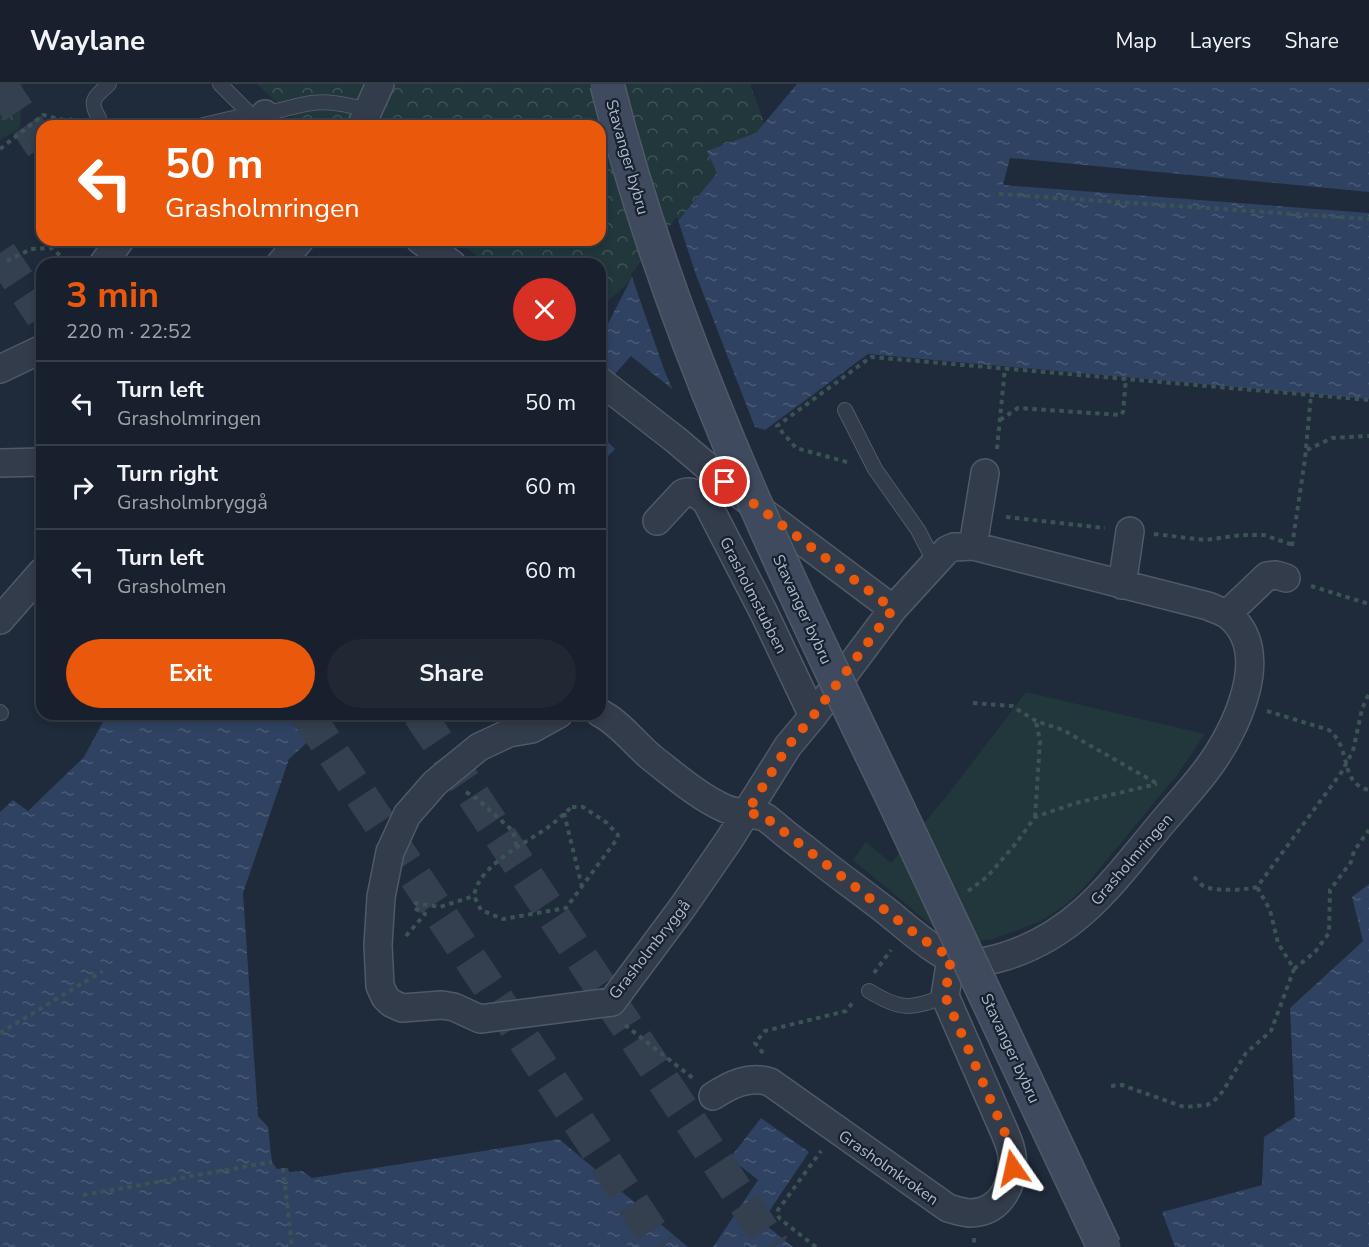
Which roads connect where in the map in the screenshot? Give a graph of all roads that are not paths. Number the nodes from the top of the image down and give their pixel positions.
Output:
1 (110, 84) edge
2 (220, 84) edge
3 (380, 84) edge
4 (607, 84) edge
5 (96, 113) road end
6 (256, 118) edge
7 (365, 118) edge
8 (295, 246) edge
9 (428, 246) edge
10 (285, 258) edge
11 (444, 258) edge
12 (36, 352) edge
13 (0, 369) edge
14 (610, 389) edge
15 (845, 410) dead end
16 (36, 462) edge
17 (0, 463) edge
18 (985, 473) road end
19 (657, 521) dead end
20 (1130, 531) dead end
21 (973, 546) junction
22 (935, 563) junction
23 (1286, 578) road end
24 (36, 579) edge
25 (1122, 585) junction
26 (893, 609) junction
27 (1227, 614) junction
28 (0, 621) edge
29 (813, 716) junction
30 (606, 717) edge
31 (548, 720) edge
32 (747, 812) junction
33 (951, 958) junction
34 (865, 989) road end
35 (945, 996) junction
36 (713, 1096) road end
37 (1104, 1247) edge

1 - 5 lane
2 - 6 lane
3 - 7 street
4 - 37 main road, Stavanger bybru, bridge
6 - 7 lane
8 - 10 street
9 - 11 street
12 - 13 street
14 - 26 street
15 - 22 lane
16 - 17 street
18 - 21 street
19 - 29 street, Grasholmstubben
20 - 25 street
21 - 22 street
21 - 25 street
22 - 26 street
23 - 27 street
24 - 28 street
25 - 27 street
26 - 29 street, Grasholmbryggå
27 - 33 street, Grasholmringen
29 - 32 street, Grasholmbryggå
30 - 32 street
31 - 32 street, Grasholmbryggå
32 - 33 street, Grasholmringen
33 - 35 street
34 - 35 lane
35 - 36 street, Grasholmkroken

